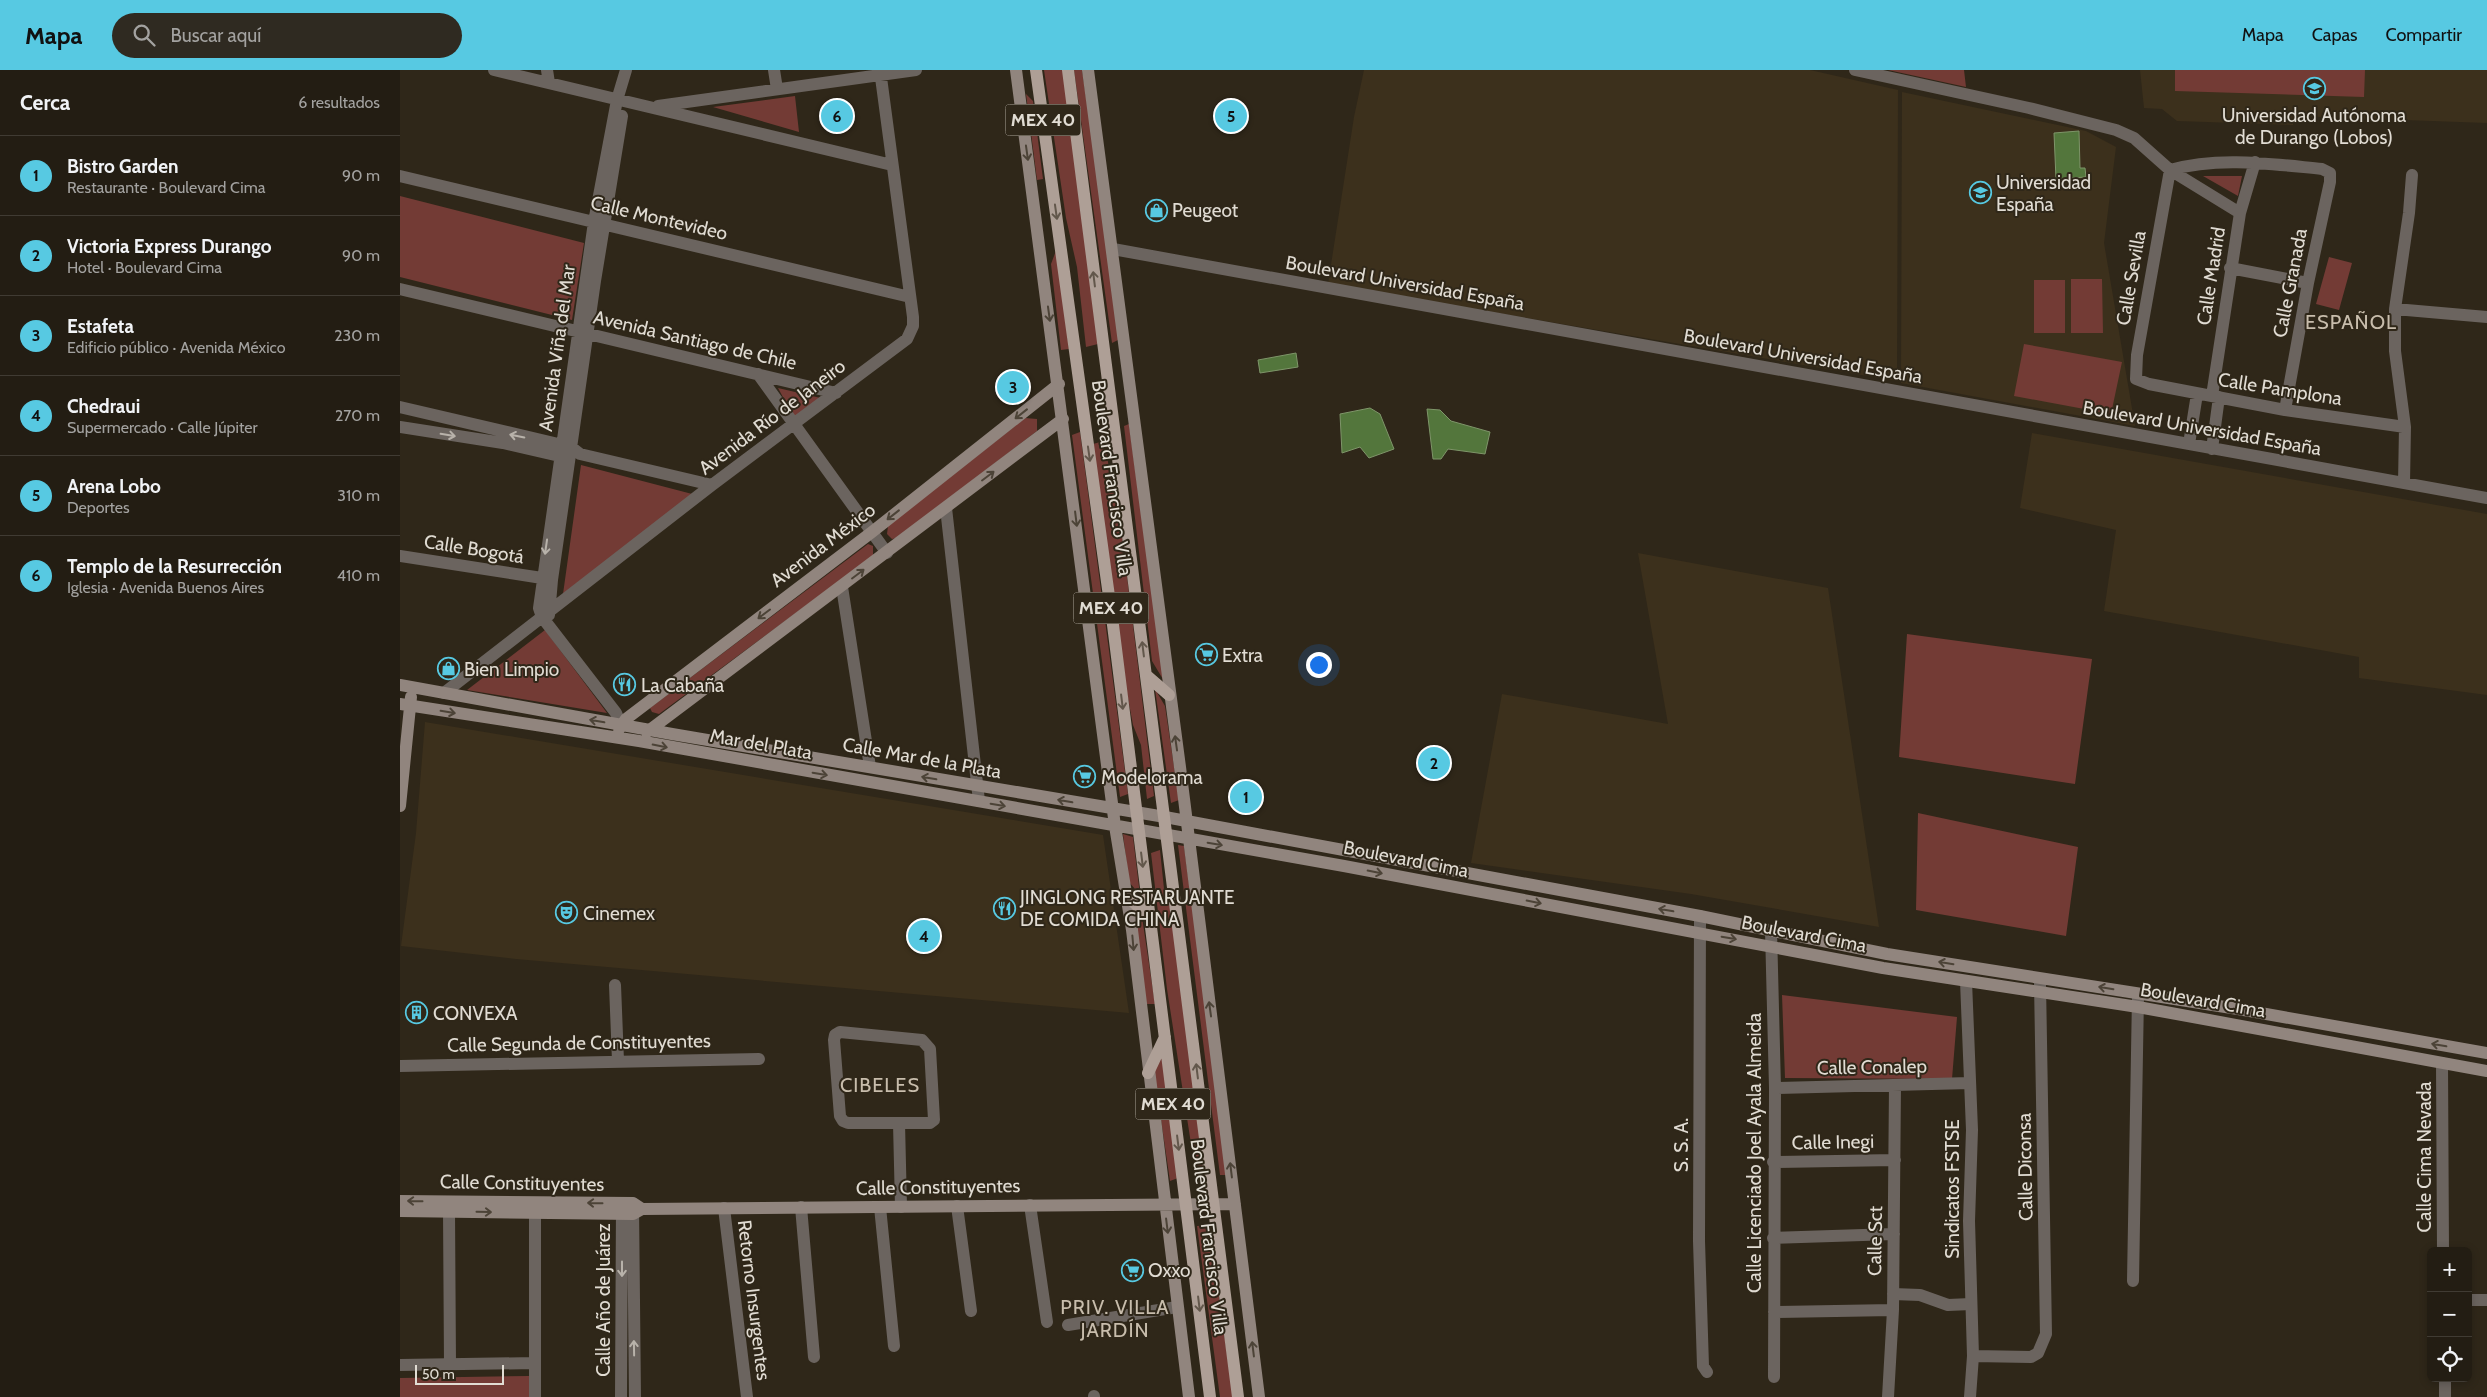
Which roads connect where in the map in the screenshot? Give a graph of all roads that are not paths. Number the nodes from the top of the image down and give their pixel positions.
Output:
1 (494, 70) edge
2 (626, 70) edge
3 (774, 70) edge
4 (916, 70) edge
5 (1016, 70) edge
6 (1036, 70) edge
7 (1068, 70) edge
8 (1088, 70) edge
9 (1854, 70) edge
10 (880, 72) edge
11 (548, 76) edge
12 (777, 89) junction
13 (621, 101) junction
14 (650, 107) junction
15 (2255, 162) junction
16 (892, 165) junction
17 (2170, 170) junction
18 (2412, 175) dead end
19 (400, 176) edge
20 (2240, 213) junction
21 (599, 223) junction
22 (1112, 250) junction
23 (2230, 268) junction
24 (2308, 283) junction
25 (400, 289) edge
26 (910, 297) junction
27 (2395, 309) junction
28 (2487, 317) edge
29 (582, 333) junction
30 (758, 374) junction
31 (1059, 384) junction
32 (2150, 384) joint
33 (836, 393) junction
34 (2197, 394) junction
35 (2216, 397) junction
36 (400, 407) edge
37 (2285, 410) junction
38 (1063, 419) junction
39 (794, 424) junction
40 (400, 426) edge
41 (2405, 427) junction
42 (2189, 444) junction
43 (2212, 449) junction
44 (568, 452) junction
45 (2404, 483) junction
46 (712, 485) junction
47 (2487, 498) edge
48 (946, 508) junction
49 (872, 532) junction
50 (887, 552) junction
51 (400, 556) edge
52 (542, 578) junction
53 (842, 586) junction
54 (547, 618) junction
55 (1146, 675) junction
56 (406, 686) edge
57 (444, 693) junction
58 (1169, 695) junction
59 (405, 705) edge
60 (621, 725) junction
61 (650, 729) junction
62 (615, 738) junction
63 (639, 741) junction
64 (870, 767) junction
65 (977, 786) junction
66 (979, 801) junction
67 (400, 806) edge
68 (1113, 809) junction
69 (1135, 812) junction
70 (1164, 817) junction
71 (1186, 821) junction
72 (1115, 826) junction
73 (1138, 830) junction
74 (1167, 836) junction
75 (1189, 840) junction
76 (1125, 894) junction
77 (1700, 916) junction
78 (1149, 917) junction
79 (1770, 930) junction
80 (1700, 934) junction
81 (1770, 946) junction
82 (2040, 978) junction
83 (1966, 981) junction
84 (615, 985) dead end
85 (2040, 992) junction
86 (2138, 993) junction
87 (2138, 1007) junction
88 (2238, 1009) junction
89 (2235, 1025) junction
90 (1165, 1037) junction
91 (2487, 1053) edge
92 (759, 1059) dead end
93 (618, 1061) junction
94 (2442, 1063) junction
95 (400, 1066) edge
96 (2487, 1071) edge
97 (1148, 1073) junction
98 (1970, 1083) junction
99 (1895, 1085) junction
100 (1775, 1088) junction
101 (899, 1123) junction
102 (1895, 1160) junction
103 (1773, 1162) junction
104 (400, 1201) edge
105 (1164, 1204) junction
106 (1186, 1204) junction
107 (1213, 1204) junction
108 (1235, 1204) junction
109 (1030, 1205) junction
110 (957, 1206) junction
111 (880, 1207) junction
112 (900, 1207) junction
113 (724, 1208) junction
114 (801, 1208) junction
115 (631, 1209) junction
116 (449, 1211) junction
117 (400, 1212) edge
118 (535, 1213) junction
119 (1894, 1234) junction
120 (1773, 1238) junction
121 (2443, 1247) edge
122 (2133, 1281) dead end
123 (1893, 1294) junction
124 (2472, 1300) edge
125 (2487, 1300) edge
126 (1971, 1304) junction
127 (1177, 1307) junction
128 (1893, 1310) junction
129 (972, 1311) dead end
130 (1774, 1312) junction
131 (1047, 1322) dead end
132 (1068, 1326) dead end
133 (894, 1346) dead end
134 (1973, 1356) junction
135 (814, 1357) dead end
136 (535, 1363) junction
137 (450, 1364) junction
138 (400, 1365) edge
139 (1707, 1372) dead end
140 (1774, 1377) dead end
141 (2445, 1382) edge
142 (535, 1397) edge
143 (621, 1397) edge
144 (635, 1397) edge
145 (747, 1397) edge
146 (1189, 1397) edge
147 (1210, 1397) edge
148 (1238, 1397) edge
149 (1259, 1397) edge
150 (1888, 1397) edge
151 (1970, 1397) edge
152 (2445, 1397) edge

1 - 11 street
2 - 13 street, Avenida Viña del Mar
3 - 12 street
4 - 10 street
5 -> 31 main road
6 -> 69 main road, Boulevard Francisco Villa / MEX 40
55 -> 7 main road, Boulevard Francisco Villa / MEX 40
8 - 22 main road, Boulevard Francisco Villa
9 - 17 street
10 - 12 street
10 - 16 street, Avenida Río de Janeiro
11 - 13 street
12 - 14 street
13 - 14 street
13 - 21 street, Avenida Viña del Mar
14 - 16 street
15 - 17 street
15 - 20 street, Calle Madrid
15 - 24 street, Calle Granada
16 - 26 street, Avenida Río de Janeiro
17 - 20 street
17 - 32 street, Calle Sevilla
18 - 27 street
19 - 21 street, Calle Montevideo
20 - 23 street, Calle Madrid
21 - 26 street, Calle Montevideo
21 - 29 street, Avenida Viña del Mar
22 - 42 street, Boulevard Universidad España
22 - 58 main road, Boulevard Francisco Villa
23 - 24 street
23 - 35 street, Calle Madrid
24 - 37 street, Calle Granada
25 - 29 street, Avenida Santiago de Chile
26 - 33 street, Avenida Río de Janeiro
27 - 28 street
27 - 41 street
29 - 30 street, Avenida Santiago de Chile
29 - 44 street, Avenida Viña del Mar
30 - 33 street, Avenida Santiago de Chile
30 - 39 street
31 - 38 main road
31 -> 49 main road, Avenida México
32 - 34 street, Calle Pamplona
33 - 39 street, Avenida Río de Janeiro
34 - 35 street, Calle Pamplona
34 - 42 street
35 - 37 street, Calle Pamplona
35 - 43 street, Calle Madrid
44 -> 36 street
37 - 41 street, Calle Pamplona
48 -> 38 main road
38 -> 68 main road
39 - 46 street, Avenida Río de Janeiro
39 - 49 street
40 -> 44 street
41 - 45 street
42 - 43 street, Boulevard Universidad España
43 - 45 street, Boulevard Universidad España
44 - 46 street
44 -> 52 street, Avenida Viña del Mar
44 - 54 street, Avenida Viña del Mar
45 - 47 street, Boulevard Universidad España
46 - 54 street, Avenida Río de Janeiro
48 - 50 main road
48 - 65 street
49 - 50 street
49 -> 60 main road, Avenida México
53 -> 50 main road
51 - 52 street, Calle Bogotá
52 - 54 street, Avenida Viña del Mar
53 - 61 main road
53 - 64 street
54 - 57 street, Avenida Río de Janeiro
54 - 60 street
55 - 58 main road
55 - 70 main road, Boulevard Francisco Villa / MEX 40
56 - 57 main road, Calle Mar de la Plata
56 - 59 main road
60 -> 57 main road, Calle Mar de la Plata
71 -> 58 main road, Boulevard Francisco Villa
59 -> 62 main road, Mar del Plata
59 - 67 main road
60 - 61 main road, Calle Mar de la Plata
60 - 62 main road, Avenida México
61 - 63 main road
61 - 64 main road, Calle Mar de la Plata
62 - 63 main road, Mar del Plata
63 -> 66 main road, Mar del Plata
65 -> 64 main road, Calle Mar de la Plata
65 - 66 street
68 -> 65 main road, Calle Mar de la Plata
66 -> 72 main road, Mar del Plata
68 - 69 main road, Calle Mar de la Plata
68 - 72 main road
69 - 70 main road, Boulevard Cima
69 - 73 main road, Boulevard Francisco Villa / MEX 40
70 - 71 main road, Boulevard Cima
70 - 74 main road, Boulevard Francisco Villa / MEX 40
71 - 75 main road, Boulevard Francisco Villa
77 -> 71 main road, Boulevard Cima
72 - 73 main road, Boulevard Cima
72 - 76 main road
73 - 74 main road, Boulevard Cima
73 -> 78 main road, Boulevard Francisco Villa / MEX 40
74 - 75 main road, Boulevard Cima
107 -> 74 main road, Boulevard Francisco Villa / MEX 40
75 -> 80 main road, Boulevard Cima
108 -> 75 main road, Boulevard Francisco Villa
76 - 78 main road
76 -> 97 main road
77 - 79 main road, Boulevard Cima
77 - 80 street, S. S. A.
78 - 90 main road, Boulevard Francisco Villa / MEX 40
79 - 81 street, Calle Licenciado Joel Ayala Almeida
82 -> 79 main road, Boulevard Cima
80 -> 81 main road, Boulevard Cima
80 - 139 street, S. S. A.
81 - 83 main road, Boulevard Cima
81 - 100 street, Calle Licenciado Joel Ayala Almeida
82 - 85 street, Calle Diconsa
86 -> 82 main road, Boulevard Cima
83 - 85 main road, Boulevard Cima
83 - 98 street, Sindicatos FSTSE
84 - 93 street
85 - 87 main road, Boulevard Cima
85 - 134 street, Calle Diconsa
86 - 87 street
86 - 88 main road, Boulevard Cima
87 - 89 main road, Boulevard Cima
87 - 122 street
88 - 89 main road
91 -> 88 main road, Boulevard Cima
89 - 94 main road, Boulevard Cima
90 - 97 main road
90 -> 106 main road, Boulevard Francisco Villa / MEX 40
92 - 93 street, Calle Segunda de Constituyentes
93 - 95 street, Calle Segunda de Constituyentes
94 - 96 main road, Boulevard Cima
94 - 121 street, Calle Cima Nevada
97 - 105 main road
98 - 99 street, Calle Conalep
98 - 126 street, Sindicatos FSTSE
99 - 100 street, Calle Conalep
99 - 102 street, Calle Sct
100 - 103 street, Calle Licenciado Joel Ayala Almeida
101 - 101 street
101 - 112 street
102 - 103 street, Calle Inegi
102 - 119 street, Calle Sct
103 - 120 street, Calle Licenciado Joel Ayala Almeida
115 -> 104 main road, Calle Constituyentes
105 - 106 main road, Calle Constituyentes
105 - 109 main road, Calle Constituyentes
105 -> 127 main road
106 - 107 main road, Calle Constituyentes
106 -> 147 main road, Boulevard Francisco Villa / MEX 40
107 - 108 main road, Calle Constituyentes
107 - 148 main road, Boulevard Francisco Villa / MEX 40
149 -> 108 main road, Boulevard Francisco Villa
109 - 110 main road, Calle Constituyentes
109 - 131 street
110 - 112 main road, Calle Constituyentes
110 - 129 street
111 - 112 main road, Calle Constituyentes
111 - 114 main road, Calle Constituyentes
111 - 133 street
113 - 114 main road, Calle Constituyentes
113 - 115 main road, Calle Constituyentes
113 - 145 street, Retorno Insurgentes
114 - 135 street
115 - 118 main road, Calle Constituyentes
115 -> 143 street, Calle Año de Juárez
144 -> 115 street, Calle Año de Juárez
116 - 117 main road, Calle Constituyentes
116 -> 118 main road, Calle Constituyentes
116 - 137 street
118 - 136 street
119 - 120 street
119 - 123 street, Calle Sct
120 - 130 street, Calle Licenciado Joel Ayala Almeida
123 - 126 street
123 - 128 street, Calle Sct
124 - 125 street
126 - 134 street, Sindicatos FSTSE
127 - 132 street
127 - 146 main road
128 - 130 street
128 - 150 street, Calle Sct
130 - 140 street, Calle Licenciado Joel Ayala Almeida
134 - 151 street, Sindicatos FSTSE
136 - 137 street
136 - 142 street
137 - 138 street
141 - 152 street

